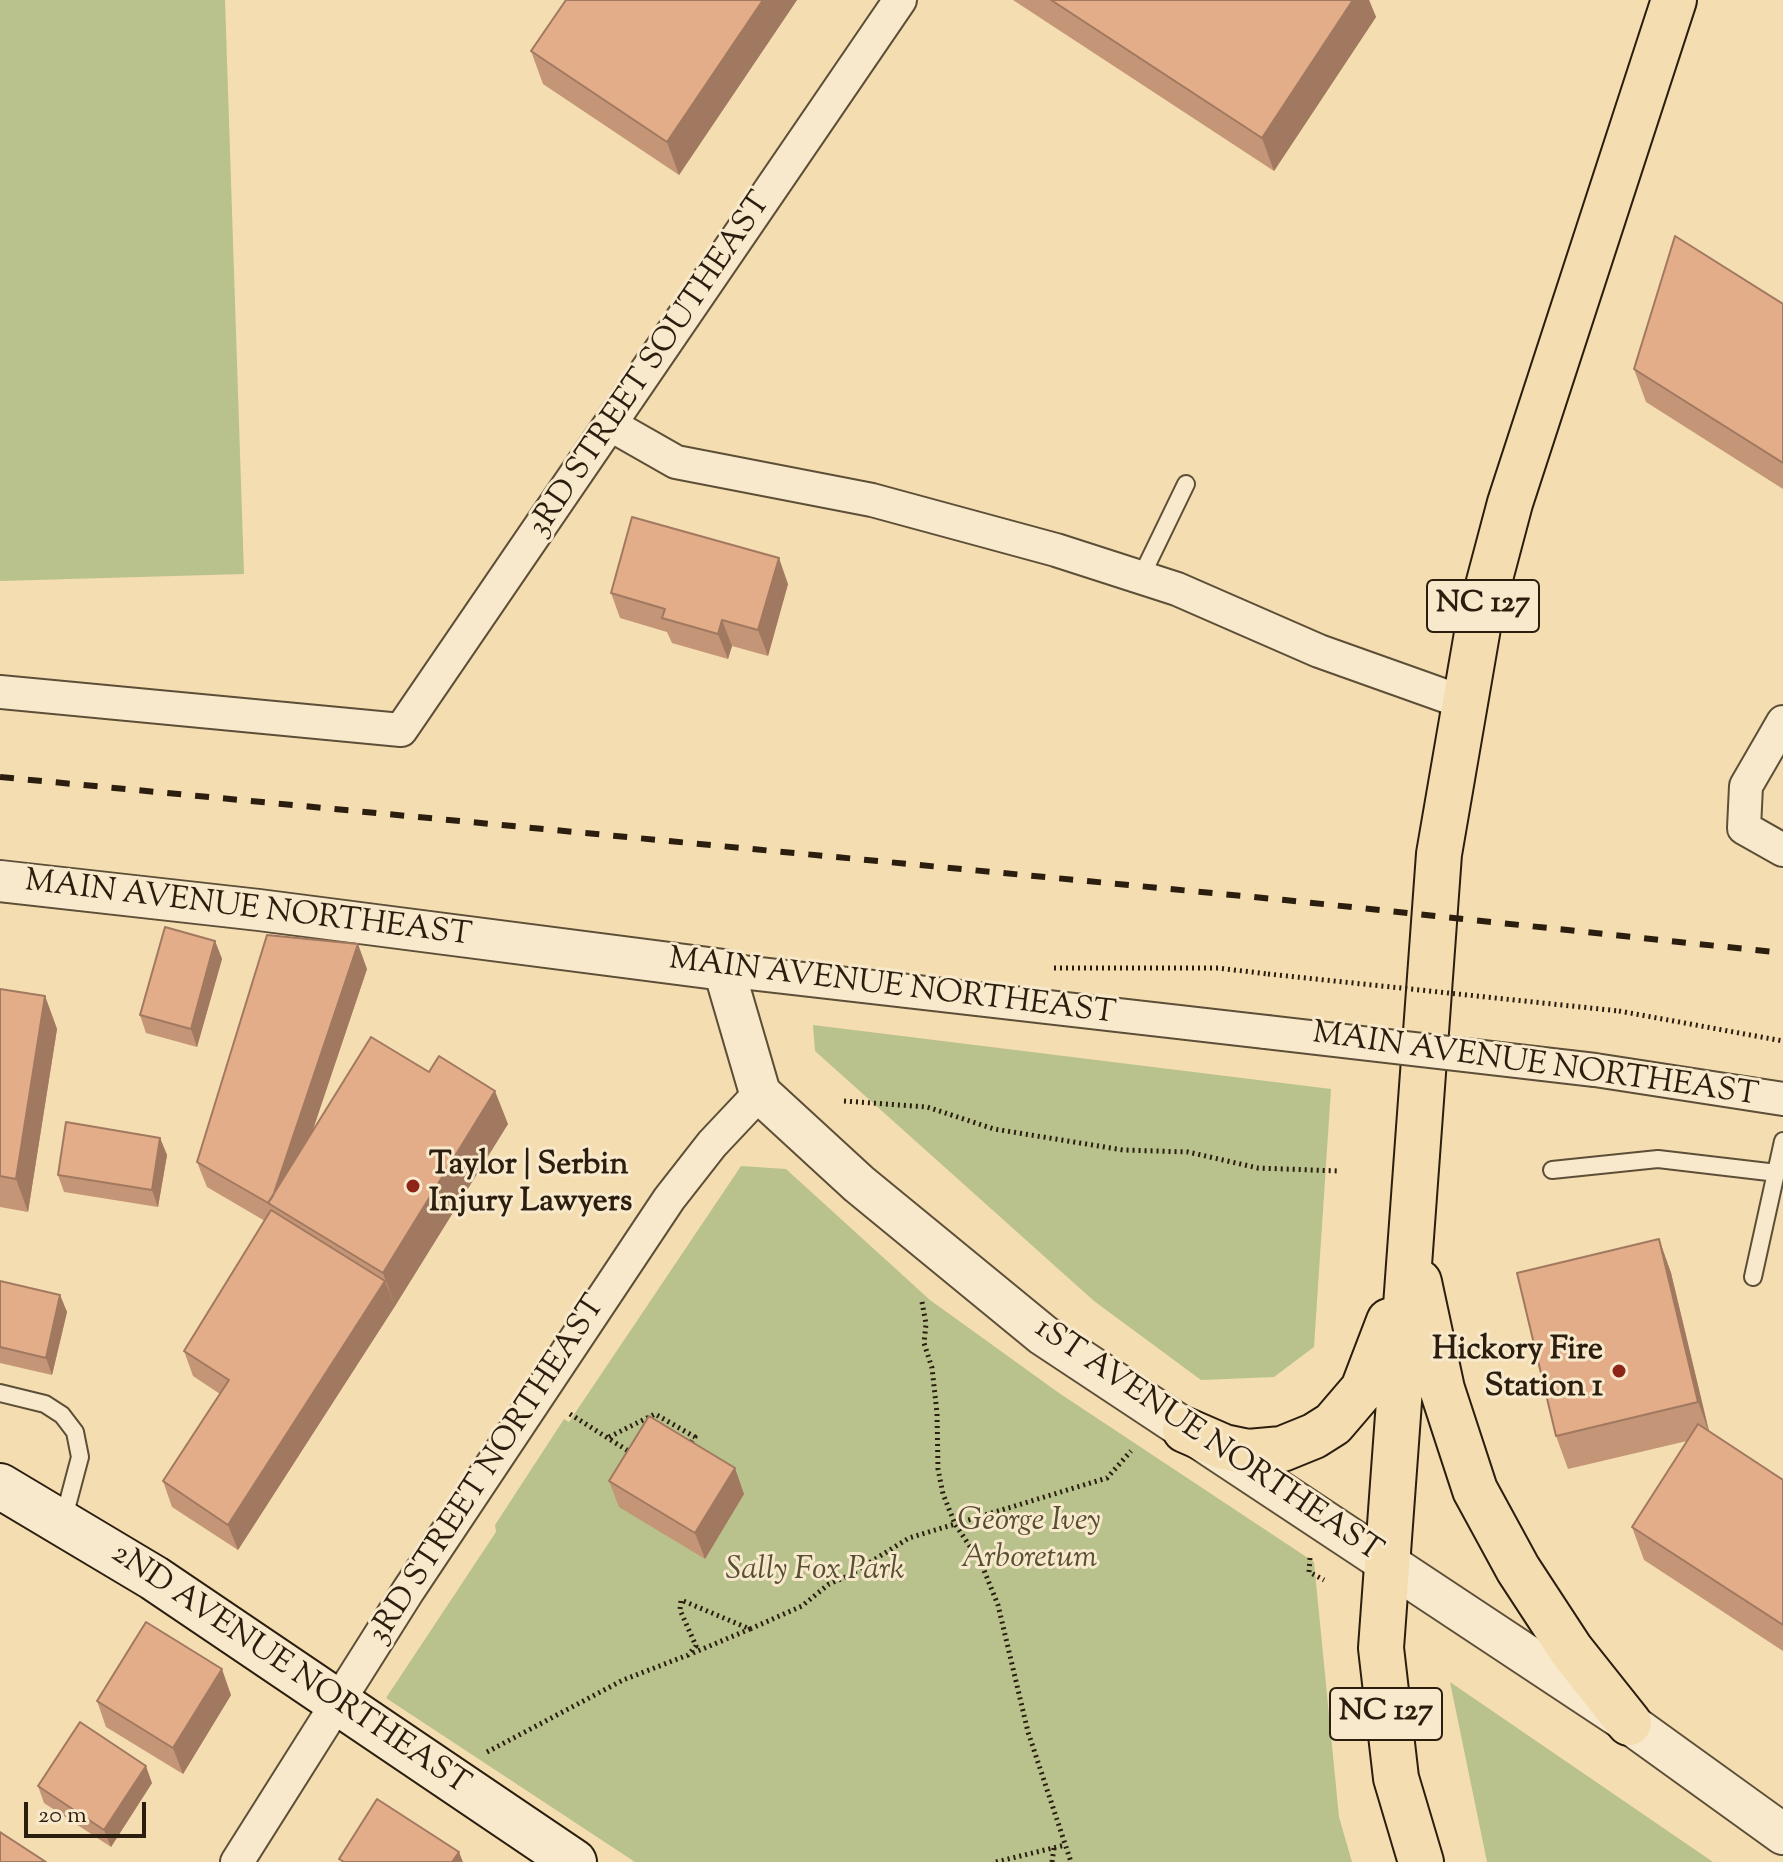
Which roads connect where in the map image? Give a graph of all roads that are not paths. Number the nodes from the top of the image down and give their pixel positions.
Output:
1 (900, 0) edge
2 (1674, 0) edge
3 (611, 425) junction
4 (1186, 484) dead end
5 (1141, 577) junction
6 (0, 692) edge
7 (1465, 703) junction
8 (1783, 722) edge
9 (1783, 850) edge
10 (0, 881) edge
11 (724, 970) junction
12 (760, 1093) junction
13 (1783, 1099) edge
14 (1783, 1141) edge
15 (1552, 1170) dead end
16 (1777, 1173) junction
17 (1409, 1237) junction
18 (1753, 1277) dead end
19 (0, 1393) edge
20 (1185, 1430) junction
21 (0, 1486) edge
22 (62, 1523) junction
23 (1384, 1561) junction
24 (339, 1700) junction
25 (1629, 1723) junction
26 (1783, 1834) edge
27 (237, 1862) edge
28 (574, 1862) edge
29 (1421, 1862) edge

1 - 3 street, 3RD STREET SOUTHEAST
2 - 7 main road, NC 127
3 - 5 street
3 - 6 street, 3RD STREET SOUTHEAST
4 - 5 lane
5 - 7 street
7 - 17 main road, NC 127
8 - 9 street
10 - 11 street, MAIN AVENUE NORTHEAST
11 - 12 street
11 - 13 street, MAIN AVENUE NORTHEAST, bridge
12 - 20 street, 1ST AVENUE NORTHEAST
12 - 24 street, 3RD STREET NORTHEAST
14 - 16 lane
15 - 16 lane
16 - 18 lane
17 - 20 main road
17 - 23 main road, NC 127
17 - 25 main road
19 - 22 lane
20 - 23 street, 1ST AVENUE NORTHEAST
21 - 22 main road, 2ND AVENUE NORTHEAST
22 - 24 main road, 2ND AVENUE NORTHEAST
23 - 25 street, 1ST AVENUE NORTHEAST
23 - 29 main road, NC 127
24 - 27 street, 3RD STREET NORTHEAST
24 - 28 main road, 2ND AVENUE NORTHEAST
25 - 26 street, 1ST AVENUE NORTHEAST

